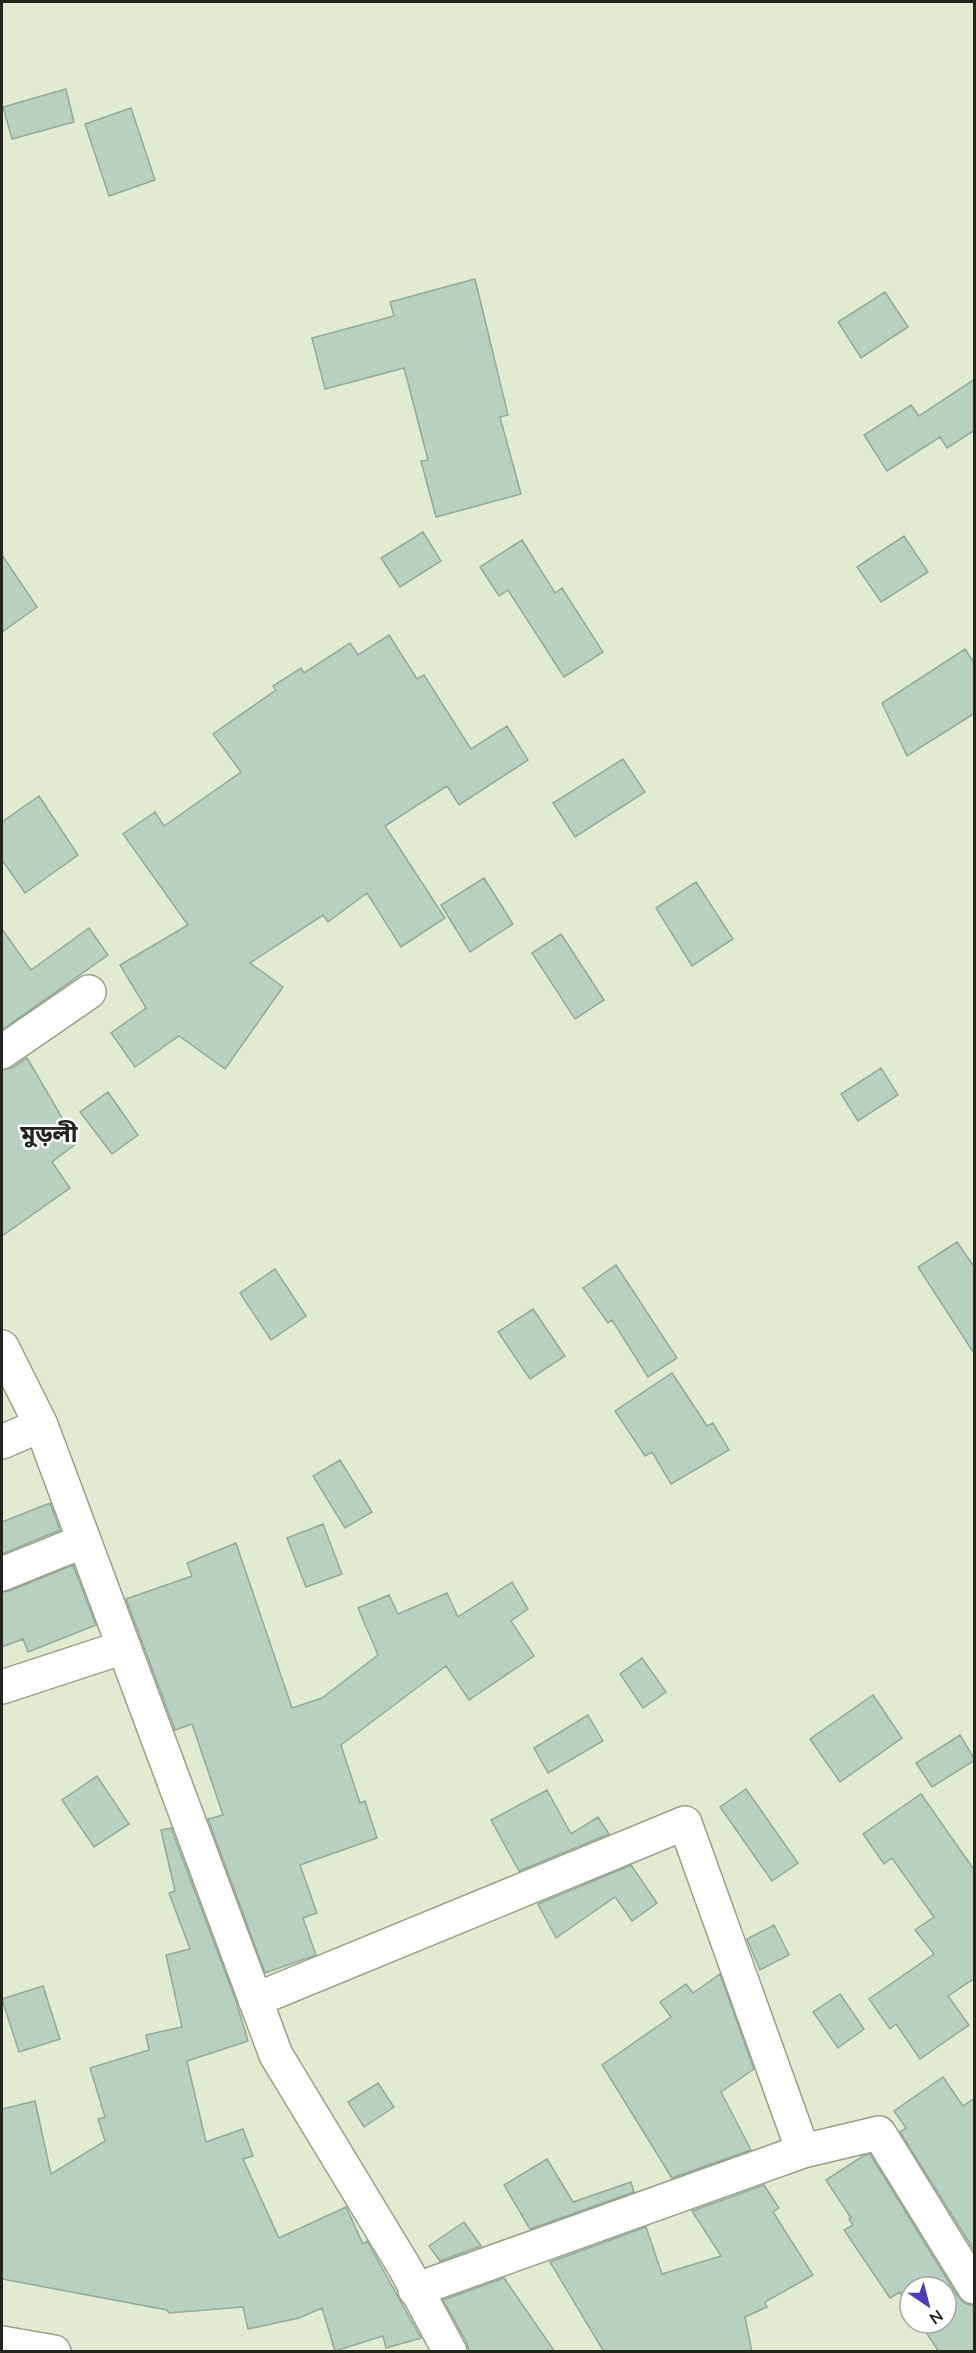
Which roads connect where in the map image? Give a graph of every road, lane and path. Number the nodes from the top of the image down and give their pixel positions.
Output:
1 (89, 992) dead end
2 (2, 1052) edge
3 (2, 1347) edge
4 (41, 1425) junction
5 (2, 1442) edge
6 (84, 1541) junction
7 (2, 1574) edge
8 (124, 1647) junction
9 (2, 1687) edge
10 (255, 2000) junction
11 (802, 2151) junction
12 (975, 2287) edge
13 (415, 2290) junction
14 (2, 2343) edge
15 (54, 2352) edge
16 (450, 2352) edge

1 - 2 main road
3 - 4 main road
4 - 5 main road
4 - 6 main road
6 - 7 main road
6 - 8 main road
8 - 9 main road
8 - 10 main road
10 - 11 main road
10 - 13 main road
11 - 12 main road
11 - 13 main road
13 - 16 main road
14 - 15 main road

